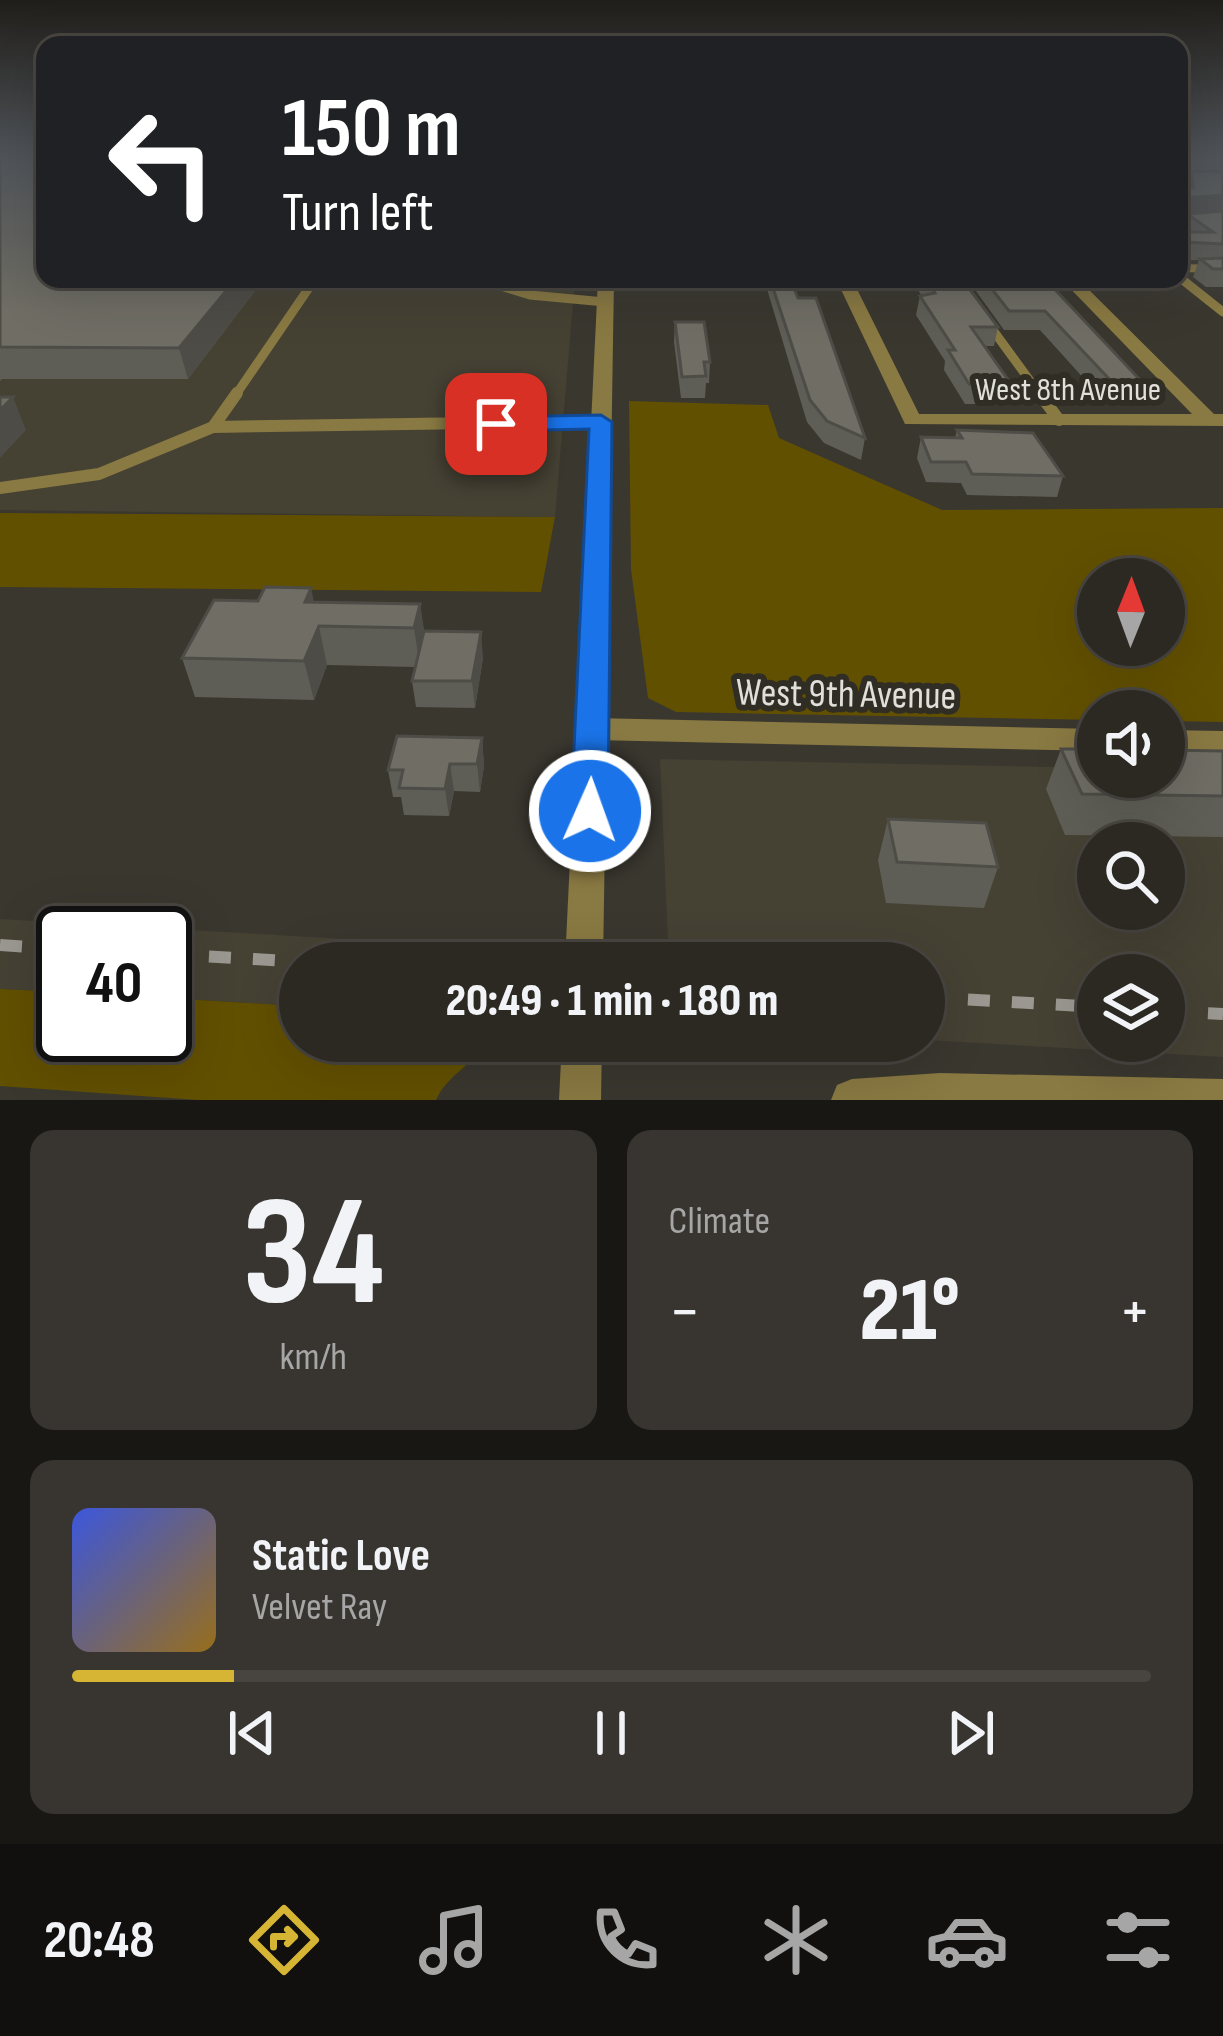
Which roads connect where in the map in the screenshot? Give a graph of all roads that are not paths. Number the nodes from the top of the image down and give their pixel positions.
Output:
1 (1223, 268) edge
2 (1188, 272) edge
3 (1188, 281) edge
4 (309, 288) edge
5 (507, 288) edge
6 (848, 288) edge
7 (1078, 288) edge
8 (606, 290) edge
9 (1223, 312) edge
10 (983, 316) edge
11 (1059, 420) junction
12 (1216, 420) edge
13 (601, 422) junction
14 (213, 427) junction
15 (0, 488) edge
16 (592, 729) junction
17 (1077, 740) edge
18 (1185, 741) edge
19 (1223, 742) edge
20 (585, 942) edge
21 (581, 1062) edge
22 (940, 1097) edge
23 (580, 1100) edge
24 (852, 1100) edge
25 (1223, 1100) edge

1 - 2 street
3 - 9 lane
4 - 14 lane
5 - 8 lane
6 - 11 street, West 8th Avenue
7 - 12 street
8 - 13 street
10 - 11 lane
11 - 12 street, West 8th Avenue
13 - 14 lane
13 - 16 street
14 - 15 lane
16 - 17 street, West 9th Avenue
16 - 20 street
18 - 19 street
21 - 23 street
22 - 24 street
22 - 25 street

